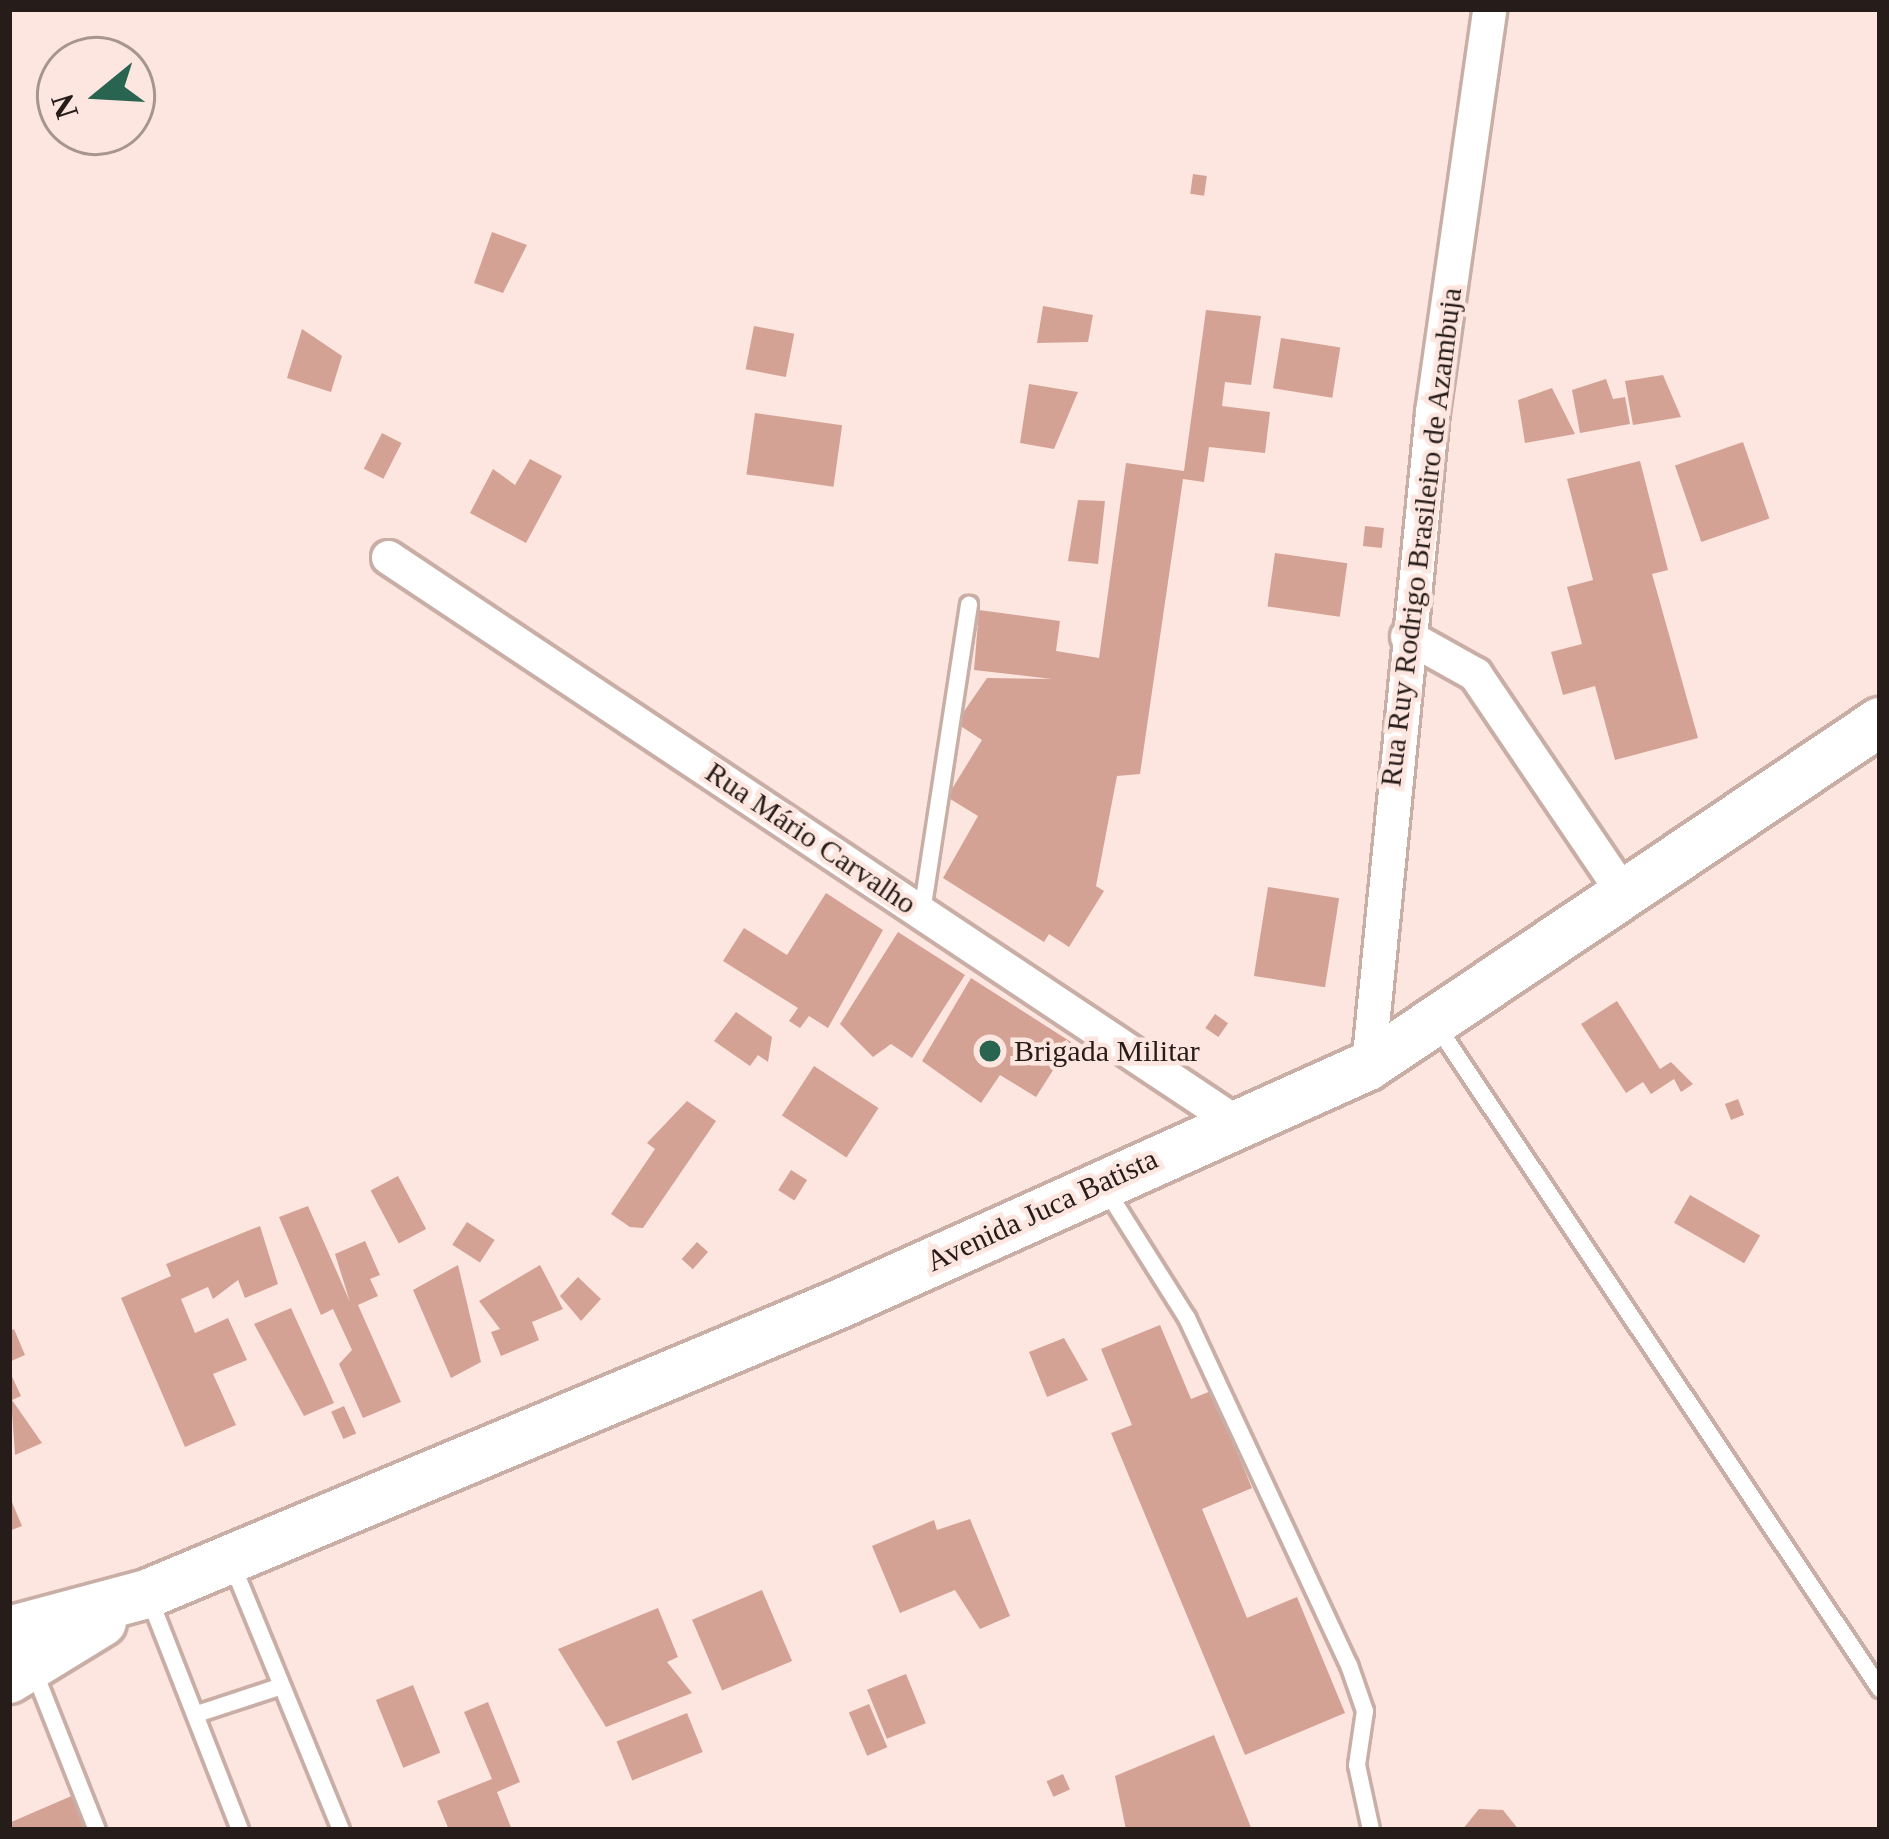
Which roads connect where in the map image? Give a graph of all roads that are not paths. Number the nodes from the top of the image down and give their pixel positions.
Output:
1 (1490, 9) edge
2 (388, 557) dead end
3 (969, 604) dead end
4 (1407, 636) junction
5 (1880, 722) edge
6 (1624, 894) junction
7 (922, 912) junction
8 (1435, 1022) junction
9 (1368, 1066) junction
10 (1234, 1120) junction
11 (1102, 1182) junction
12 (230, 1558) junction
13 (147, 1594) junction
14 (17, 1658) edge
15 (282, 1686) junction
16 (1880, 1688) edge
17 (200, 1713) junction
18 (97, 1830) edge
19 (240, 1830) edge
20 (340, 1830) edge
21 (1371, 1830) edge

1 - 4 street, Rua Ruy Rodrigo Brasileiro de Azambuja
2 - 7 street, Rua Mário Carvalho
3 - 7 lane
4 - 6 street
4 - 9 street, Rua Ruy Rodrigo Brasileiro de Azambuja
5 - 6 main road, Avenida Juca Batista
6 - 8 main road, Avenida Juca Batista
7 - 10 street, Rua Mário Carvalho
8 - 9 main road, Avenida Juca Batista
8 - 16 lane
9 - 10 main road, Avenida Juca Batista
10 - 11 main road, Avenida Juca Batista
11 - 12 main road, Avenida Juca Batista
11 - 21 lane
12 - 13 main road, Avenida Juca Batista
12 - 15 lane
13 - 14 main road, Avenida Juca Batista
13 - 17 lane
14 - 18 lane
15 - 17 lane
15 - 20 lane
17 - 19 lane

